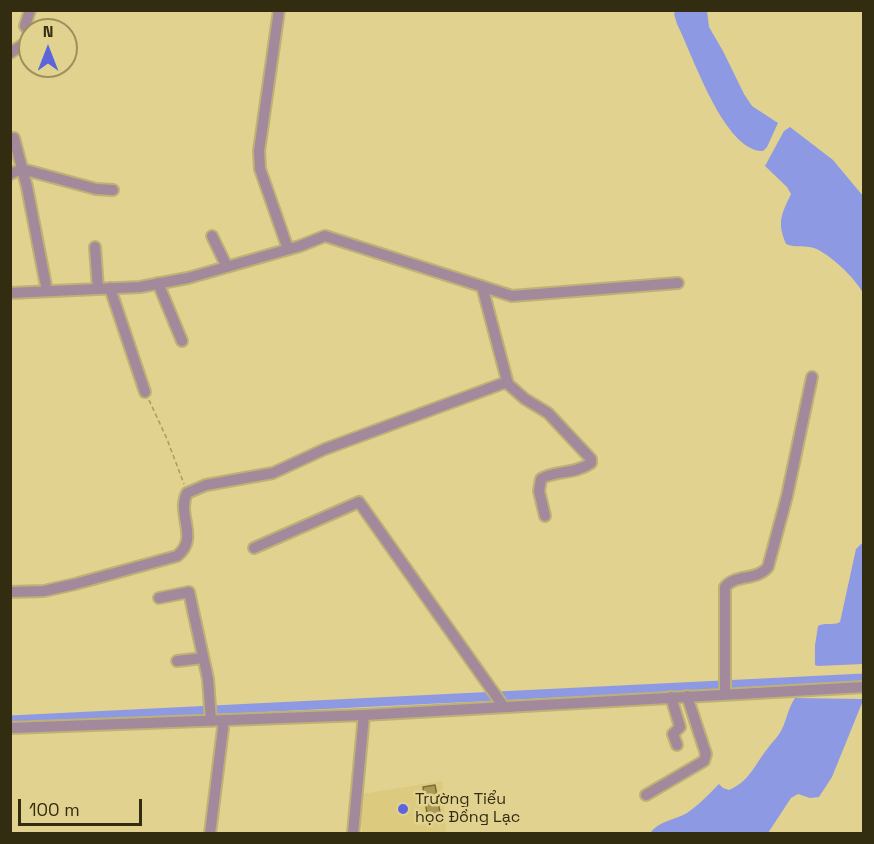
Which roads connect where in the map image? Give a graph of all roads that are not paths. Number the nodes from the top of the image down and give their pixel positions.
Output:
1 (279, 10) edge
2 (15, 138) dead end
3 (22, 169) junction
4 (10, 174) edge
5 (113, 190) dead end
6 (212, 236) dead end
7 (95, 247) dead end
8 (288, 249) junction
9 (226, 267) junction
10 (158, 283) junction
11 (678, 283) dead end
12 (482, 286) junction
13 (104, 288) junction
14 (47, 291) junction
15 (10, 293) edge
16 (182, 341) dead end
17 (812, 377) dead end
18 (508, 384) junction
19 (146, 392) road end
20 (545, 516) dead end
21 (254, 548) dead end
22 (10, 592) edge
23 (159, 598) dead end
24 (203, 658) junction
25 (177, 661) dead end
26 (864, 687) edge
27 (725, 688) junction
28 (687, 696) junction
29 (670, 697) junction
30 (504, 707) junction
31 (364, 715) junction
32 (224, 720) junction
33 (211, 721) junction
34 (10, 728) edge
35 (677, 745) dead end
36 (646, 795) dead end
37 (210, 834) edge
38 (353, 834) edge

1 - 8 street
2 - 3 street
3 - 4 street
3 - 5 street
3 - 14 street
6 - 9 street
7 - 13 street
8 - 9 street
8 - 12 street
9 - 10 street
10 - 13 street
10 - 16 street
11 - 12 street
12 - 18 street
13 - 14 street
13 - 19 street
14 - 15 street
17 - 27 street
18 - 20 street
18 - 22 street
21 - 30 street
23 - 24 street
24 - 25 street
24 - 33 street
26 - 27 street
27 - 28 street
28 - 29 street
28 - 36 street
29 - 30 street
29 - 35 street
30 - 31 street
31 - 32 street
31 - 38 street
32 - 33 street
32 - 37 street
33 - 34 street

